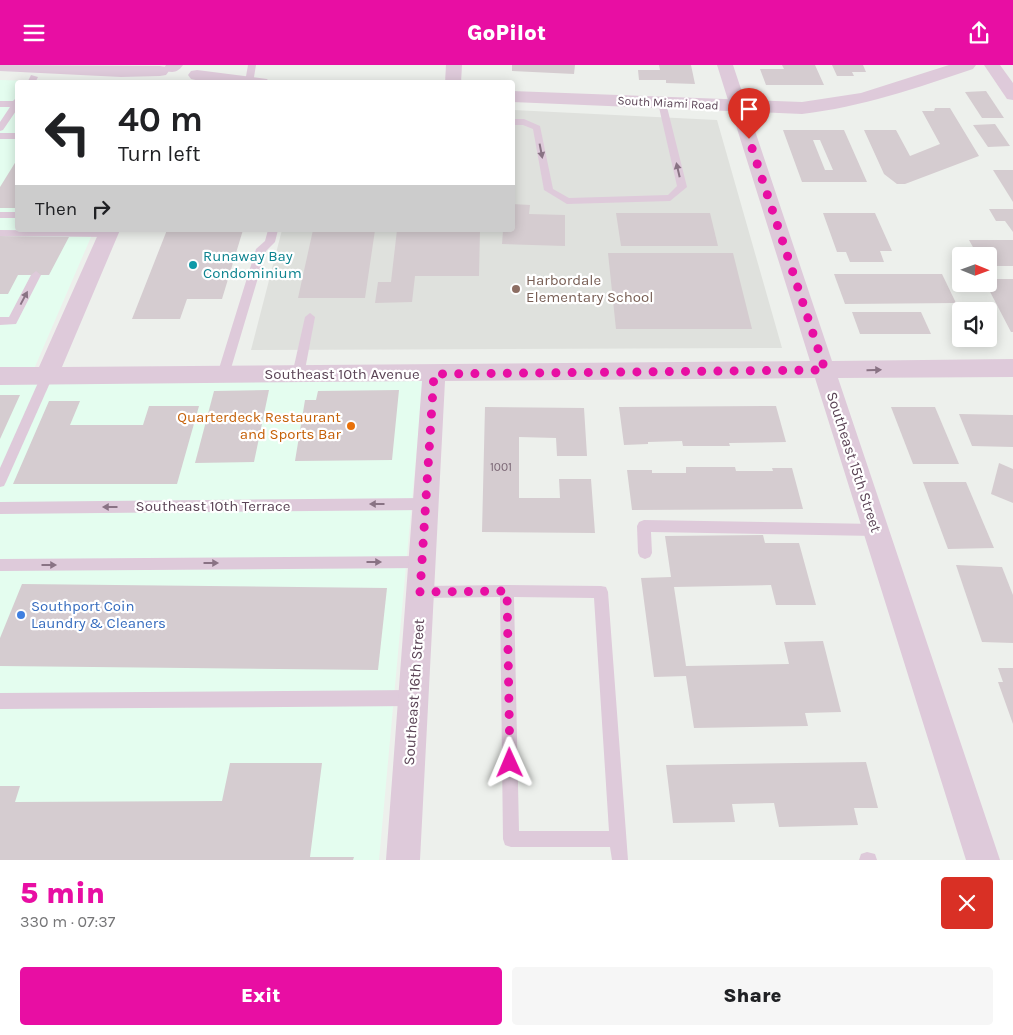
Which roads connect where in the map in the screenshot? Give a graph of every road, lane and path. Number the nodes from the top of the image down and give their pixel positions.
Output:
1 (252, 65) edge
2 (454, 65) edge
3 (725, 65) edge
4 (967, 65) edge
5 (992, 65) edge
6 (0, 67) edge
7 (182, 73) edge
8 (0, 76) edge
9 (32, 80) edge
10 (233, 80) edge
11 (241, 80) edge
12 (453, 80) edge
13 (1013, 95) edge
14 (515, 96) edge
15 (15, 103) edge
16 (662, 103) junction
17 (0, 104) edge
18 (15, 106) edge
19 (738, 106) junction
20 (515, 122) edge
21 (0, 128) edge
22 (0, 136) edge
23 (15, 136) edge
24 (0, 215) edge
25 (15, 215) edge
26 (109, 232) edge
27 (272, 232) edge
28 (0, 233) edge
29 (36, 275) dead end
30 (310, 317) dead end
31 (0, 321) edge
32 (1013, 368) edge
33 (825, 370) junction
34 (434, 374) junction
35 (223, 375) junction
36 (298, 375) junction
37 (0, 376) edge
38 (47, 376) junction
39 (0, 482) edge
40 (426, 504) junction
41 (0, 507) edge
42 (876, 530) junction
43 (645, 553) dead end
44 (422, 562) junction
45 (0, 565) edge
46 (507, 591) junction
47 (420, 592) junction
48 (413, 698) junction
49 (0, 701) edge
50 (618, 839) junction
51 (403, 860) edge
52 (620, 860) edge
53 (983, 860) edge

1 - 11 lane
2 - 12 street
3 - 19 street, Southeast 15th Street
4 - 19 street, South Miami Road
5 - 13 street
6 - 7 street
7 - 10 street
8 - 9 street
14 - 16 street, South Miami Road
15 - 17 lane
16 - 19 street, South Miami Road
20 -> 16 lane
18 - 21 lane
19 - 33 street, Southeast 15th Street
22 - 23 lane
24 - 25 lane
26 - 28 lane
26 - 38 street
27 - 35 lane
31 -> 29 lane
30 - 36 lane
33 -> 32 street, Southeast 10th Avenue
33 - 34 street, Southeast 10th Avenue
33 - 42 street, Southeast 15th Street
34 - 36 street, Southeast 10th Avenue
34 - 40 street, Southeast 16th Street
35 - 36 street, Southeast 10th Avenue
35 - 38 street, Southeast 10th Avenue
37 - 38 street, Southeast 10th Avenue
38 - 39 lane
40 -> 41 lane, Southeast 10th Terrace
40 - 44 street, Southeast 16th Street
42 - 43 lane
42 - 53 street, Southeast 15th Street
45 -> 44 lane
44 - 47 street, Southeast 16th Street
46 - 47 lane
46 - 50 lane
46 - 50 lane
47 - 48 street, Southeast 16th Street
48 - 49 lane
48 - 51 street, Southeast 16th Street
50 - 52 lane

